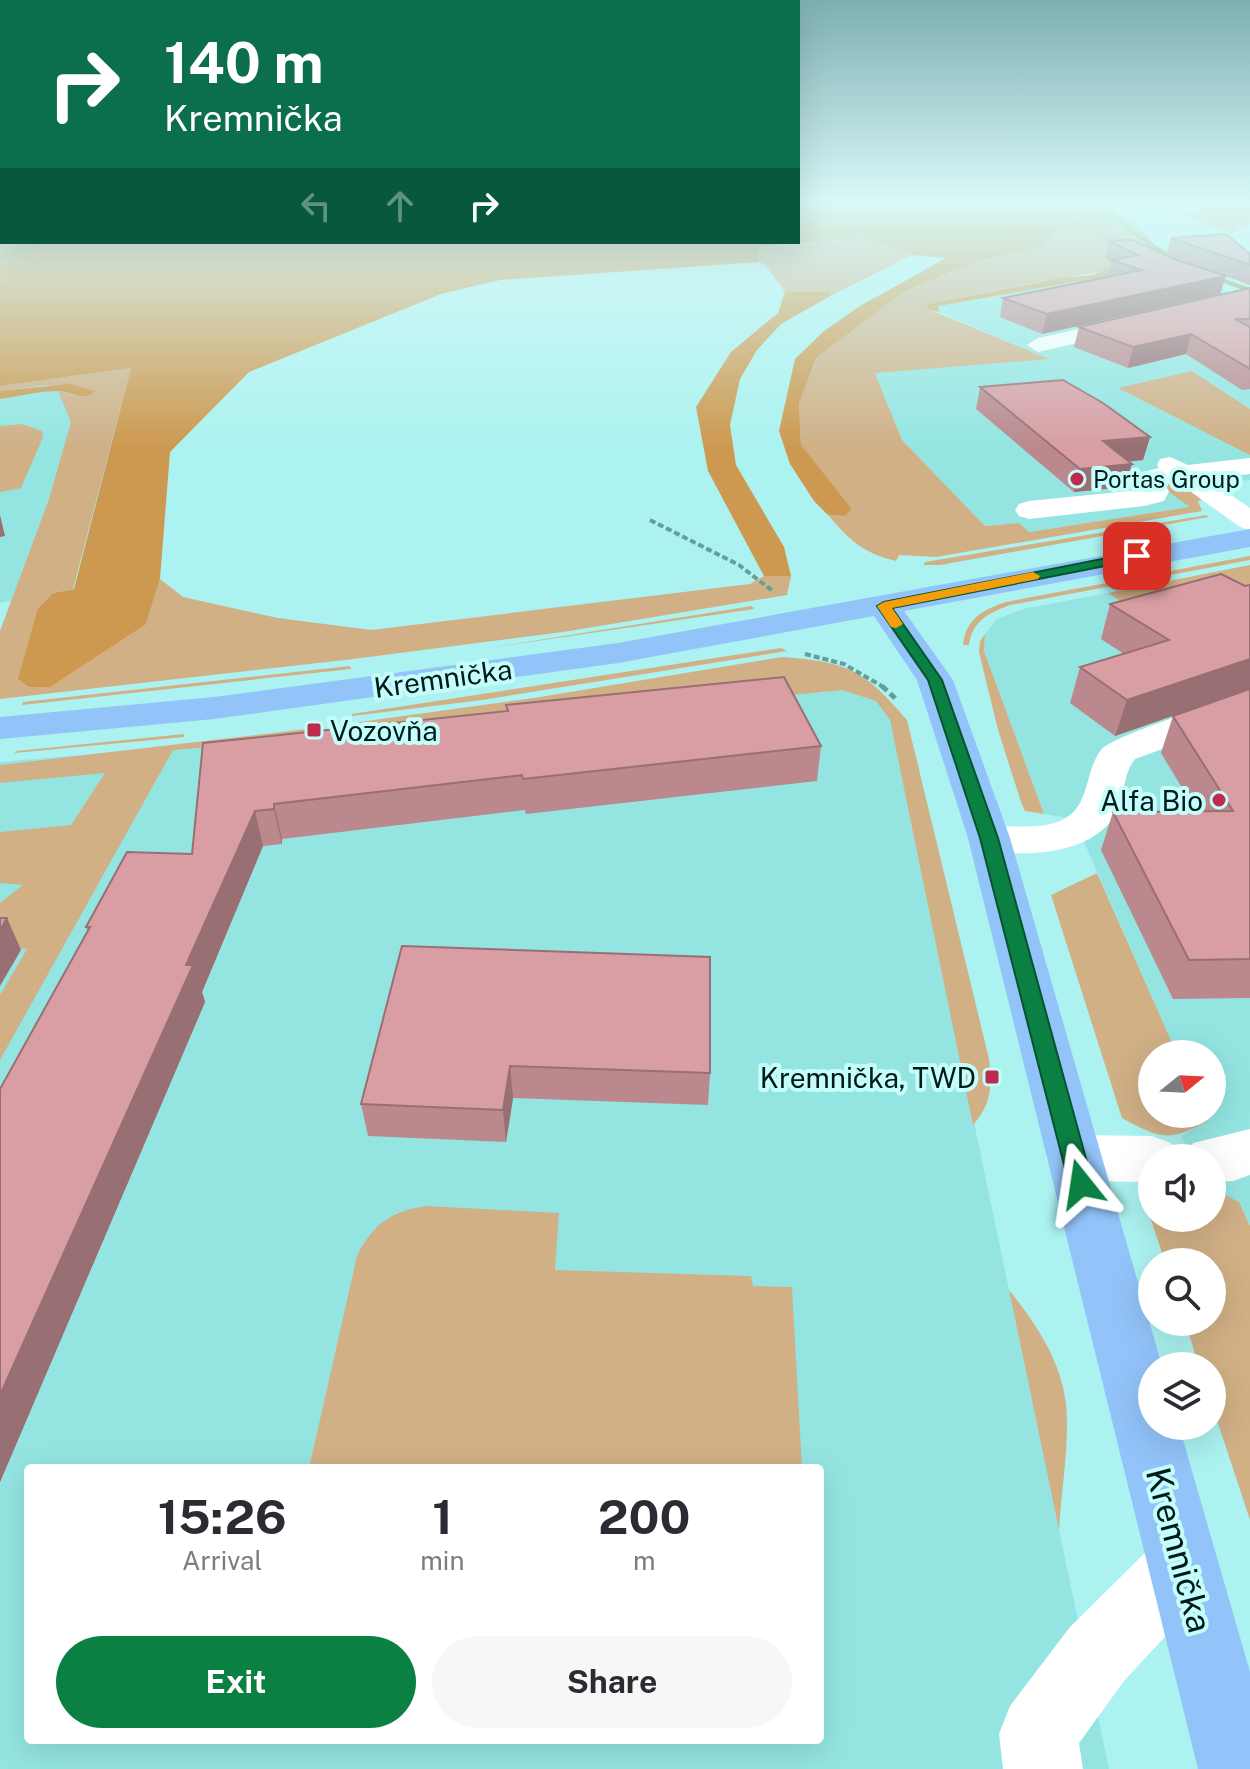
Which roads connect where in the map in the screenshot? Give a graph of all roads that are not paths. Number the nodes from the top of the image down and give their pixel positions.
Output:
1 (1181, 290) edge
2 (1222, 294) junction
3 (1250, 296) edge
4 (1038, 345) dead end
5 (1145, 447) edge
6 (1250, 466) edge
7 (1181, 473) junction
8 (1029, 510) dead end
9 (1250, 521) edge
10 (1250, 538) edge
11 (884, 606) junction
12 (1250, 705) edge
13 (0, 728) edge
14 (989, 838) junction
15 (1250, 1151) edge
16 (1074, 1158) junction
17 (1226, 1158) edge
18 (1138, 1159) edge
19 (1183, 1565) junction
20 (1043, 1769) edge
21 (1238, 1769) edge

1 - 2 lane
2 - 3 lane
2 - 4 lane
5 - 7 lane
6 - 7 lane
7 - 8 lane
7 - 9 lane
10 - 11 main road, Kremnička
11 - 13 main road, Kremnička
11 - 14 main road, Kremnička
12 - 14 lane
14 - 16 main road, Kremnička
15 - 17 lane
16 - 18 lane
16 - 19 main road, Kremnička
19 - 20 lane
19 - 21 main road, Kremnička

